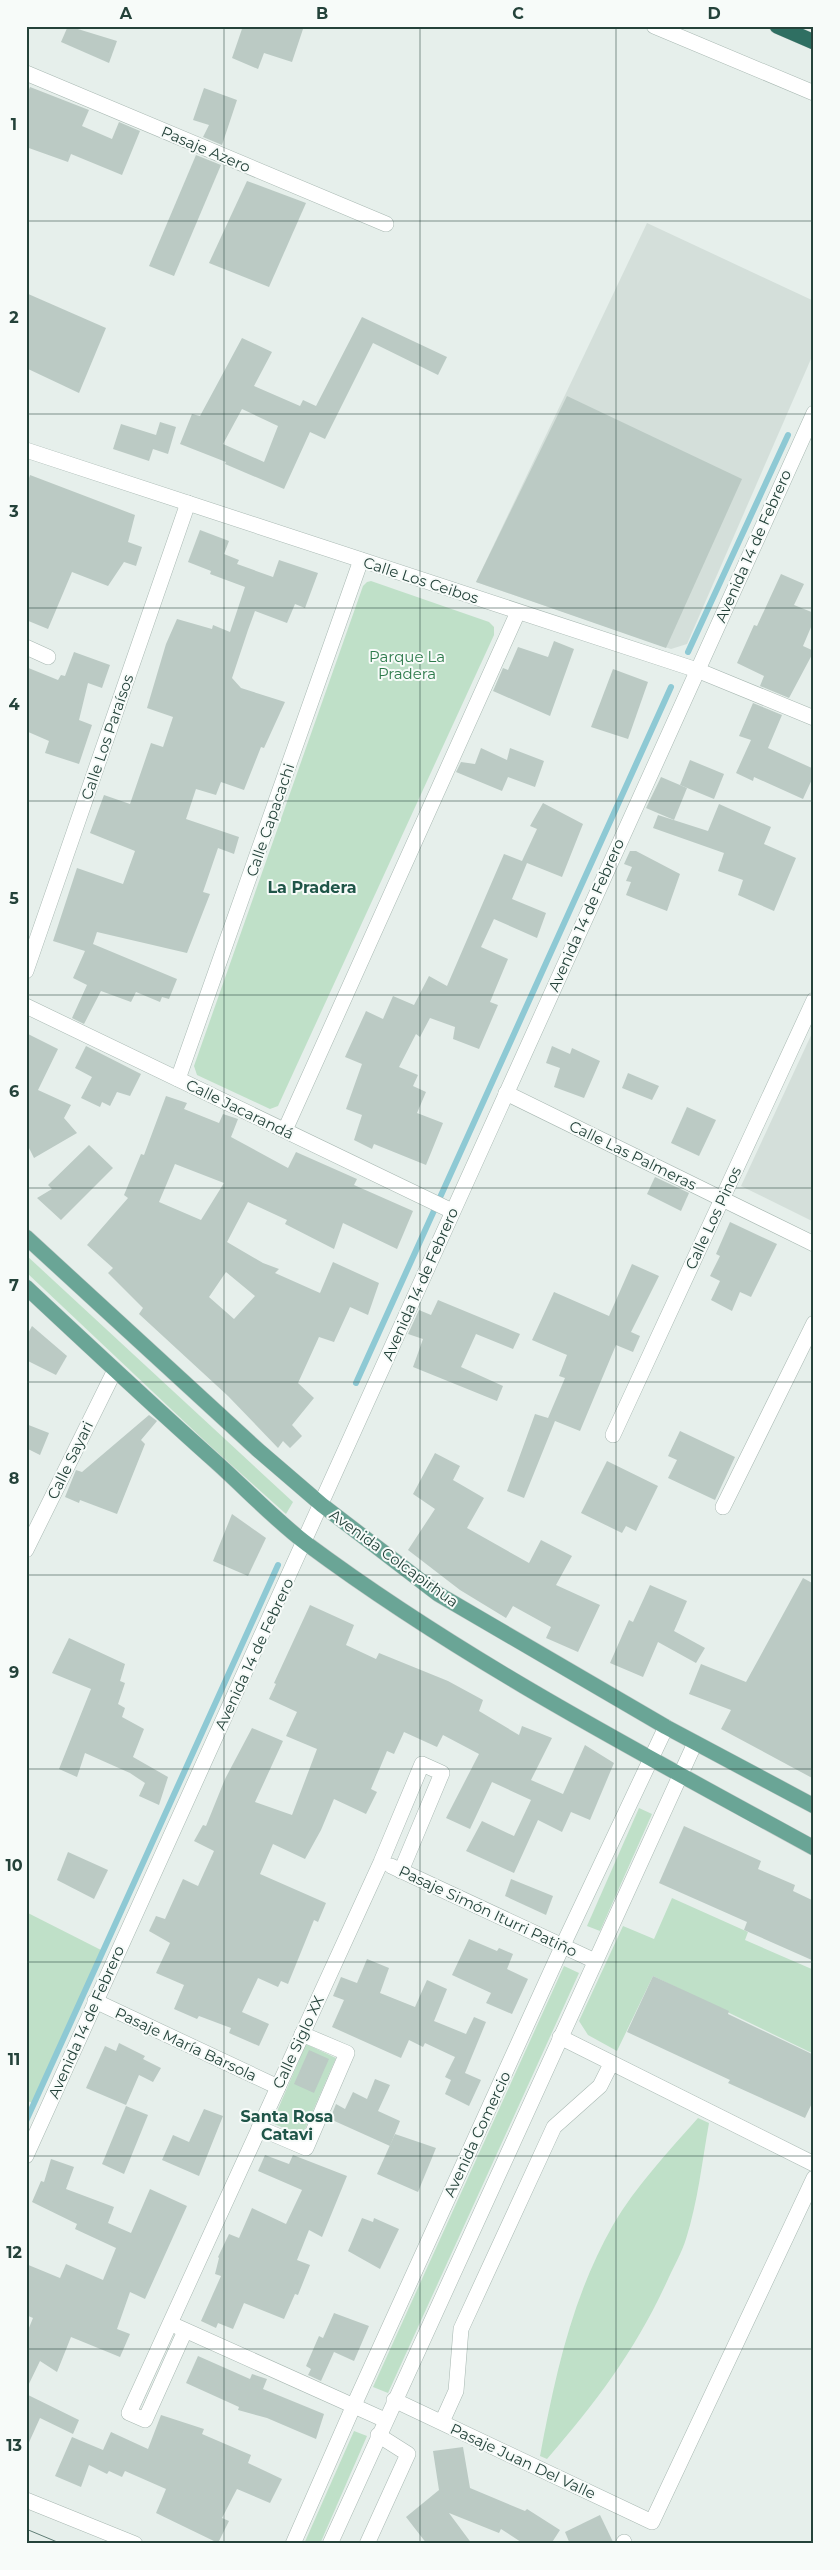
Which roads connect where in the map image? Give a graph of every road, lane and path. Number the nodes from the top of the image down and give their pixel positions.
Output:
1 (654, 26) edge
2 (777, 26) edge
3 (814, 42) edge
4 (26, 73) edge
5 (814, 93) edge
6 (386, 224) dead end
7 (814, 413) edge
8 (26, 450) edge
9 (188, 503) junction
10 (361, 560) junction
11 (518, 612) junction
12 (26, 647) edge
13 (48, 657) dead end
14 (697, 670) junction
15 (814, 718) edge
16 (26, 971) edge
17 (814, 1000) edge
18 (26, 1006) edge
19 (178, 1079) junction
20 (506, 1093) junction
21 (285, 1130) junction
22 (722, 1199) junction
23 (452, 1212) junction
24 (26, 1237) edge
25 (814, 1244) edge
26 (26, 1287) edge
27 (814, 1323) edge
28 (114, 1370) junction
29 (613, 1435) dead end
30 (322, 1505) junction
31 (724, 1507) dead end
32 (305, 1542) junction
33 (26, 1550) edge
34 (666, 1727) junction
35 (696, 1743) junction
36 (650, 1759) junction
37 (680, 1775) junction
38 (814, 1806) edge
39 (814, 1848) edge
40 (381, 1862) junction
41 (401, 1871) junction
42 (563, 1945) junction
43 (595, 1961) junction
44 (95, 2001) junction
45 (302, 2034) junction
46 (560, 2037) junction
47 (611, 2064) junction
48 (278, 2088) junction
49 (259, 2128) junction
50 (26, 2156) edge
51 (814, 2164) edge
52 (814, 2178) edge
53 (170, 2323) junction
54 (185, 2331) junction
55 (394, 2400) junction
56 (354, 2405) junction
57 (385, 2420) junction
58 (442, 2422) junction
59 (378, 2435) junction
60 (26, 2500) edge
61 (135, 2544) edge
62 (293, 2544) edge
63 (330, 2544) edge
64 (367, 2544) edge

1 - 5 street
2 - 3 highway
4 - 6 street, Pasaje Azero
7 - 14 street, Avenida 14 de Febrero
8 - 9 street, Calle Los Ceibos
9 - 10 street, Calle Los Ceibos
9 - 16 street, Calle Los Paraísos
10 - 11 street, Calle Los Ceibos
10 - 19 street, Calle Capacachi
11 - 14 street, Calle Los Ceibos
11 - 21 street
12 - 13 street
14 - 15 street, Calle Los Ceibos
14 - 20 street, Avenida 14 de Febrero
17 - 22 street, Calle Los Pinos
18 - 19 street, Calle Jacarandá
19 - 21 street, Calle Jacarandá
20 - 22 street, Calle Las Palmeras
20 - 23 street, Avenida 14 de Febrero
21 - 23 street, Calle Jacarandá
22 - 25 street, Calle Las Palmeras
22 - 29 street, Calle Los Pinos
23 - 30 street, Avenida 14 de Febrero
24 - 30 main road, Avenida Colcapirhua
26 - 28 main road
27 - 31 street
28 - 32 main road
28 - 33 street, Calle Sayari
30 - 32 street, Avenida 14 de Febrero
30 - 34 main road, Avenida Colcapirhua
32 - 36 main road
32 - 44 street, Avenida 14 de Febrero
34 - 35 main road, Avenida Colcapirhua
34 - 36 street, Avenida Comercio
35 - 37 street
35 - 38 main road, Avenida Colcapirhua
36 - 37 main road
36 - 42 street, Avenida Comercio
37 - 39 main road
37 - 43 street
40 - 41 street, Pasaje Simón Iturri Patiño
40 - 41 street, Calle Siglo XX
40 - 45 street, Calle Siglo XX
41 - 42 street, Pasaje Simón Iturri Patiño
42 - 43 street, Pasaje Simón Iturri Patiño
42 - 56 street, Avenida Comercio
43 - 46 street
44 - 48 street, Pasaje María Barsola
44 - 50 street, Avenida 14 de Febrero
45 - 48 street, Calle Siglo XX
45 - 49 street
46 - 47 street
46 - 55 street
47 - 51 street
47 - 58 street
48 - 49 street, Calle Siglo XX
49 - 53 street, Calle Siglo XX
52 - 58 street, Pasaje Juan Del Valle
53 - 54 street
53 - 54 street, Calle Siglo XX
54 - 56 street
55 - 57 street
55 - 58 street, Pasaje Juan Del Valle
56 - 57 street
56 - 62 street, Avenida Comercio
57 - 59 street
59 - 63 street
59 - 64 street
60 - 61 street

